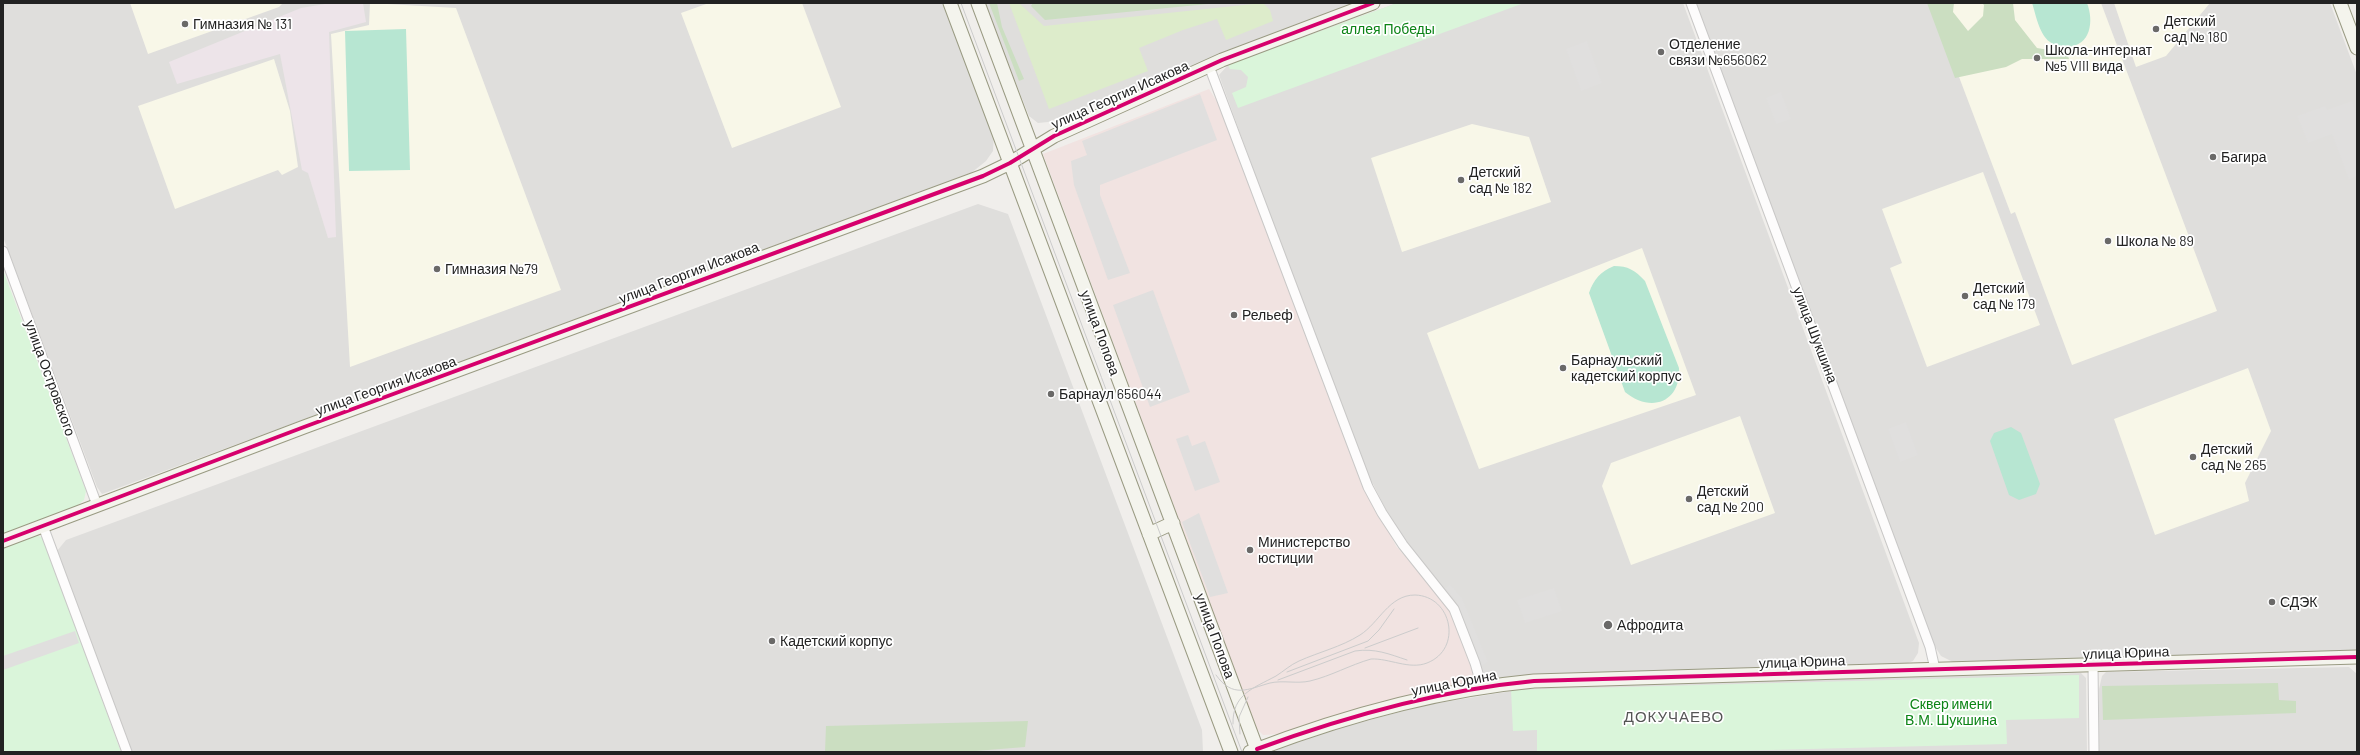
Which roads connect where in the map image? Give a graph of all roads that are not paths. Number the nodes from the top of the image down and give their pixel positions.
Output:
1 (950, 3) edge
2 (978, 3) edge
3 (1373, 3) edge
4 (1691, 3) edge
5 (2340, 3) edge
6 (2357, 48) edge
7 (1209, 66) junction
8 (1032, 150) junction
9 (1010, 163) junction
10 (3, 251) edge
11 (97, 505) junction
12 (1173, 523) junction
13 (43, 526) junction
14 (1149, 534) junction
15 (3, 541) edge
16 (2357, 657) edge
17 (2093, 664) junction
18 (1935, 669) junction
19 (1482, 687) junction
20 (1255, 751) edge
21 (128, 752) edge
22 (1230, 752) edge
23 (2094, 752) edge

1 - 9 street, улица Попова
2 - 8 street, улица Попова
3 - 7 street, улица Георгия Исакова
4 - 18 street, улица Шукшина
5 - 6 street
7 - 8 street, улица Георгия Исакова
7 - 19 street
8 - 9 street, улица Георгия Исакова
8 - 12 street, улица Попова
9 - 11 street, улица Георгия Исакова
9 - 14 street, улица Попова
10 - 11 street, улица Островского
11 - 13 street, улица Георгия Исакова
12 - 14 street
12 - 20 street, улица Попова
13 - 15 street, улица Георгия Исакова
13 - 21 street
14 - 22 street, улица Попова
16 - 17 street, улица Юрина
17 - 18 street, улица Юрина
17 - 23 street
18 - 19 street, улица Юрина
19 - 20 street, улица Юрина

